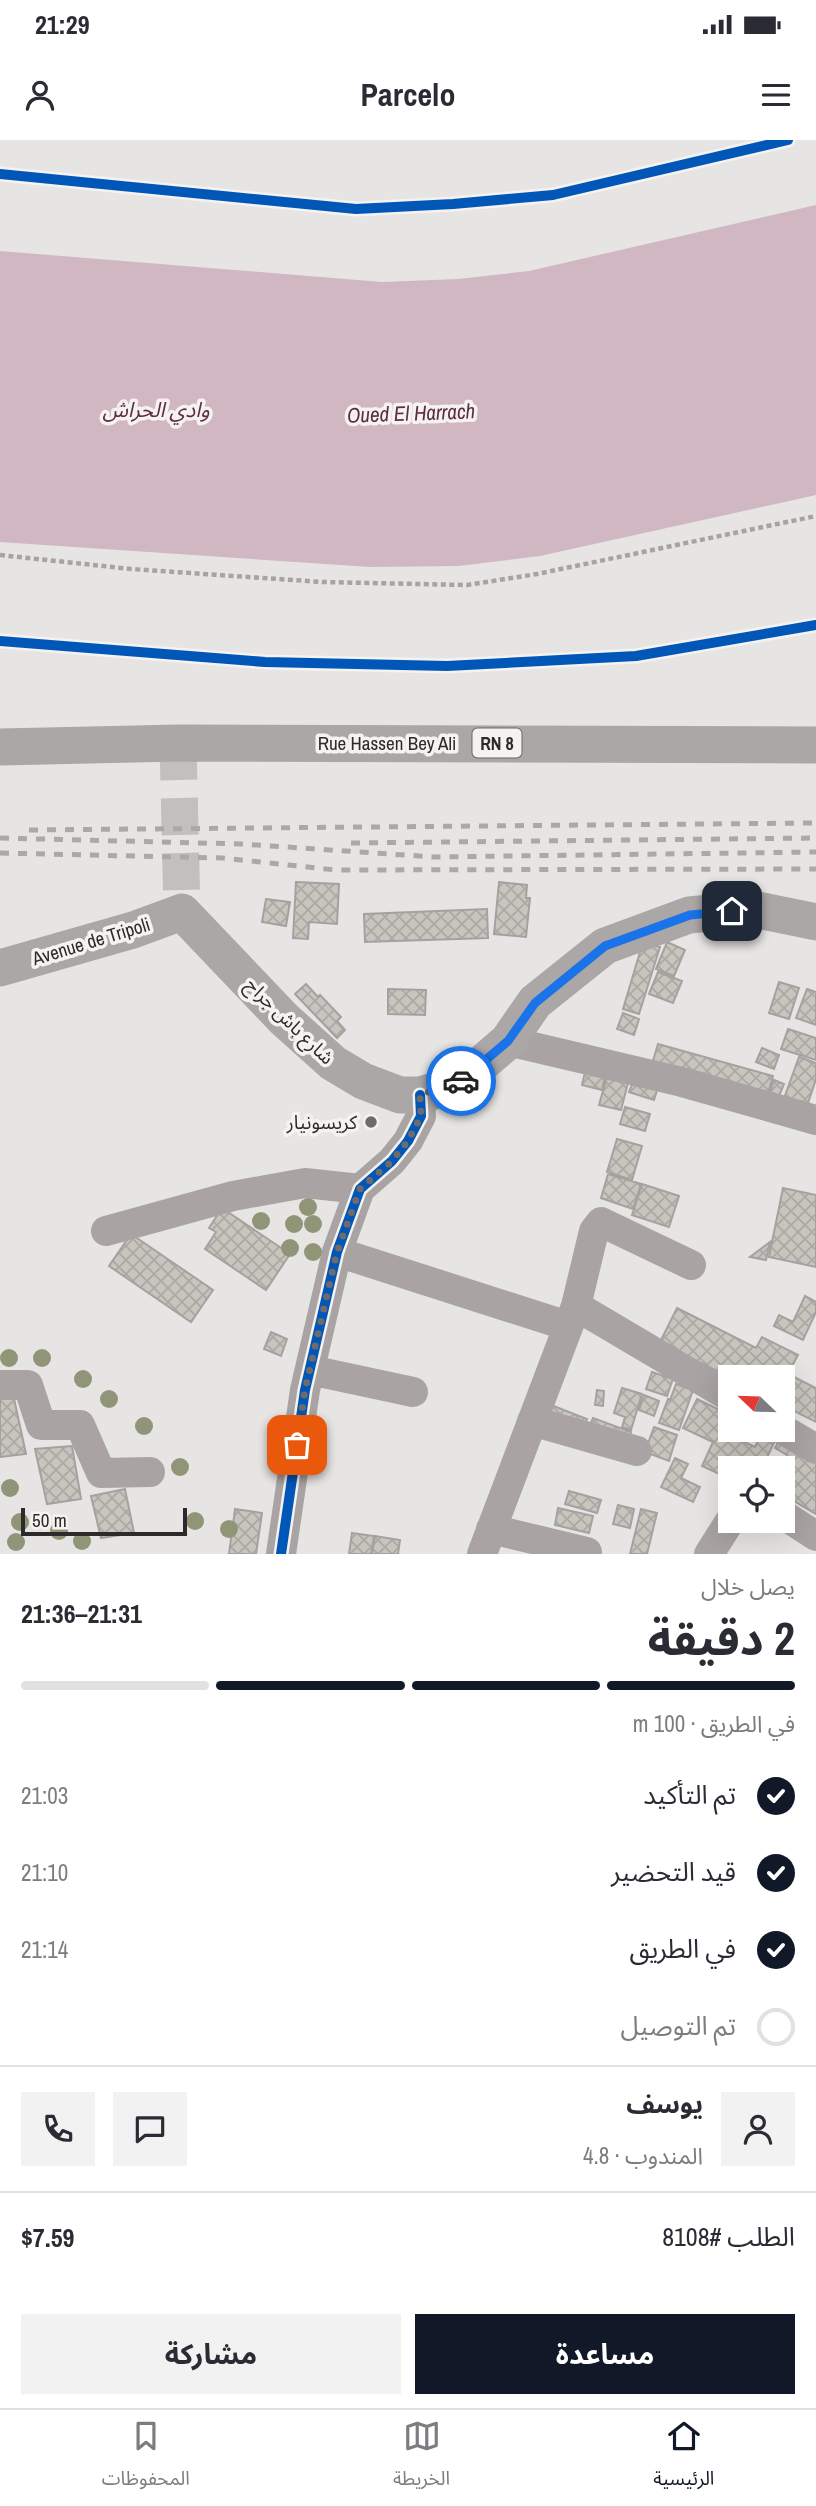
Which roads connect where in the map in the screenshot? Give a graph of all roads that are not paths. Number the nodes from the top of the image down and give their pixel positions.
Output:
1 (816, 745) edge
2 (0, 747) edge
3 (182, 912) joint
4 (816, 922) edge
5 (0, 968) edge
6 (508, 1041) junction
7 (420, 1095) junction
8 (816, 1120) edge
9 (360, 1189) junction
10 (106, 1231) dead end
11 (337, 1252) junction
12 (691, 1265) dead end
13 (572, 1316) junction
14 (310, 1370) junction
15 (0, 1385) edge
16 (718, 1391) edge
17 (413, 1392) dead end
18 (531, 1420) junction
19 (795, 1437) edge
20 (816, 1449) edge
21 (637, 1451) dead end
22 (150, 1472) dead end
23 (795, 1522) edge
24 (722, 1533) edge
25 (816, 1536) edge
26 (487, 1542) edge
27 (587, 1552) dead end
28 (281, 1554) edge
29 (709, 1554) edge

1 - 2 main road, Rue Hassen Bey Ali / RN 8
3 - 5 main road, Avenue de Tripoli
3 - 7 main road, شارع باش جراح
4 - 6 main road, شارع باش جراح
6 - 7 main road, شارع باش جراح
6 - 8 street
7 - 9 street
9 - 10 street
9 - 11 street
11 - 13 street
11 - 14 street
12 - 13 street
13 - 16 street
13 - 18 street
14 - 17 street
14 - 28 street
15 - 22 street
18 - 21 street
18 - 26 street
19 - 20 street
23 - 25 street
24 - 29 street
26 - 27 street

